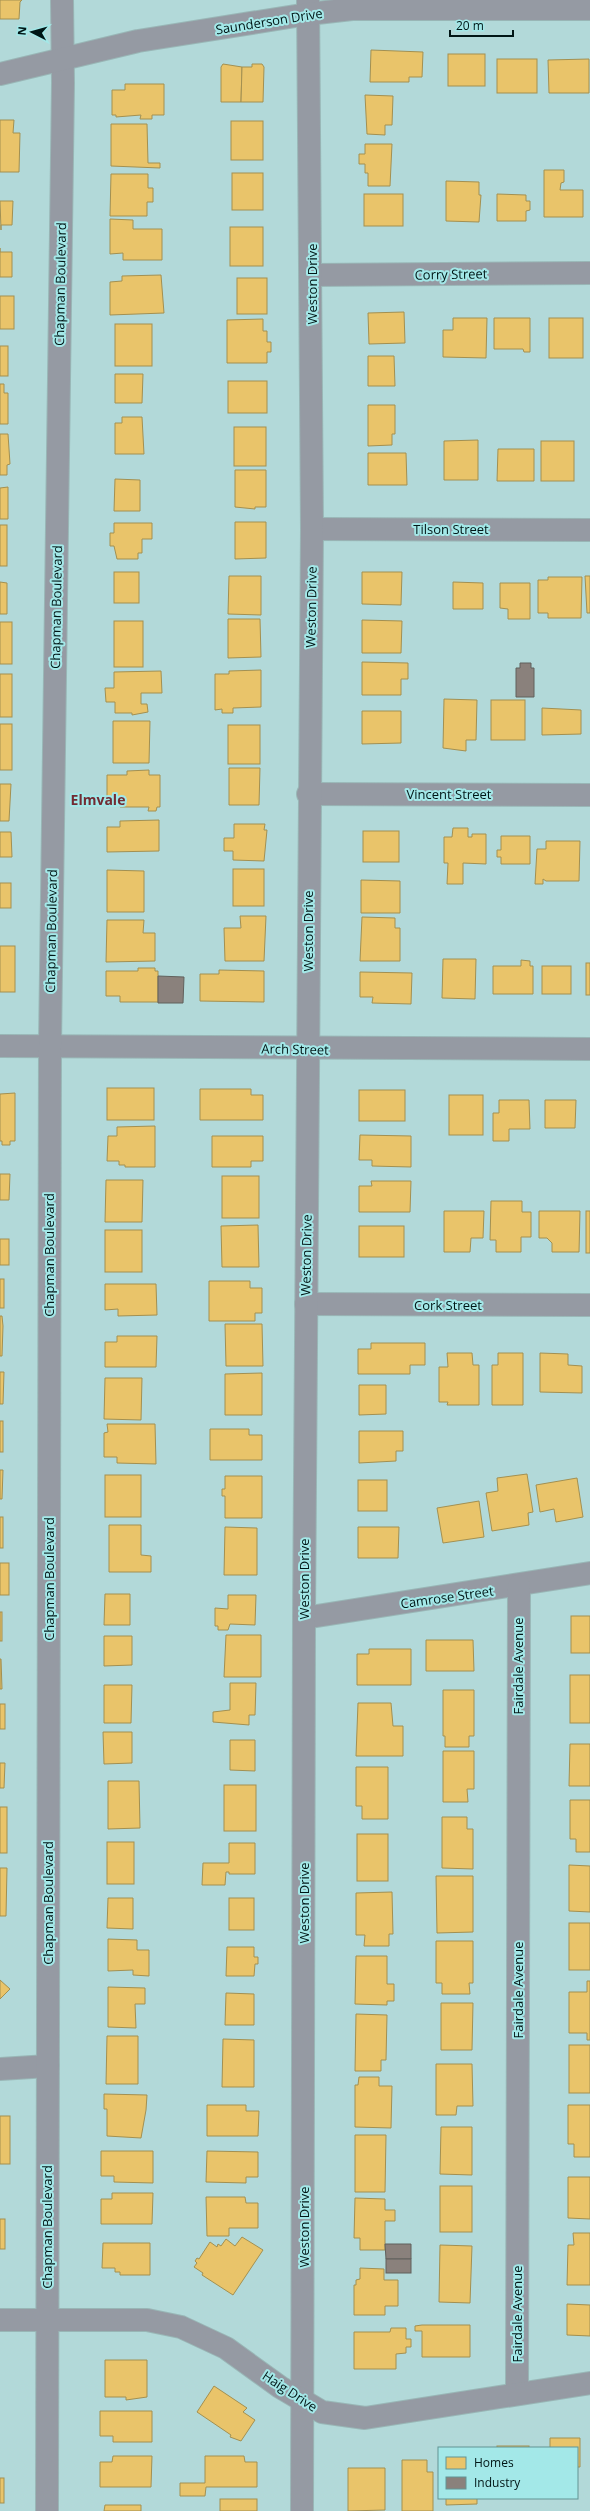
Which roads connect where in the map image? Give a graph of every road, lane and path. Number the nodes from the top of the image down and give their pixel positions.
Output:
1 (62, 0) edge
2 (308, 7) edge
3 (590, 9) edge
4 (63, 61) junction
5 (0, 74) edge
6 (590, 273) edge
7 (312, 275) junction
8 (312, 529) junction
9 (590, 530) edge
10 (308, 794) junction
11 (590, 795) edge
12 (0, 1046) edge
13 (50, 1046) junction
14 (308, 1049) junction
15 (590, 1049) edge
16 (306, 1304) junction
17 (590, 1305) edge
18 (590, 1573) edge
19 (518, 1586) junction
20 (304, 1618) junction
21 (48, 2066) junction
22 (0, 2069) edge
23 (0, 2320) edge
24 (46, 2321) junction
25 (590, 2383) edge
26 (517, 2394) junction
27 (304, 2401) junction
28 (47, 2511) edge
29 (302, 2511) edge

1 - 4 street, Chapman Boulevard
2 - 3 street, Saunderson Drive
2 - 4 street, Saunderson Drive
2 - 7 street, Weston Drive
4 - 5 street, Saunderson Drive
4 - 13 street, Chapman Boulevard
6 - 7 street, Corry Street
7 - 8 street, Weston Drive
8 - 9 street, Tilson Street
8 - 10 street, Weston Drive
10 - 11 street, Vincent Street
10 - 14 street, Weston Drive
12 - 13 street, Arch Street
13 - 14 street, Arch Street
13 - 21 street, Chapman Boulevard
14 - 15 street, Arch Street
14 - 16 street, Weston Drive
16 - 17 street, Cork Street
16 - 20 street, Weston Drive
18 - 19 street, Camrose Street
19 - 20 street, Camrose Street
19 - 26 street, Fairdale Avenue
20 - 27 street, Weston Drive
21 - 22 street
21 - 24 street, Chapman Boulevard
23 - 24 street, Haig Drive
24 - 27 street, Haig Drive
24 - 28 street, Chapman Boulevard
25 - 26 street, Haig Drive
26 - 27 street, Haig Drive
27 - 29 street, Weston Drive

